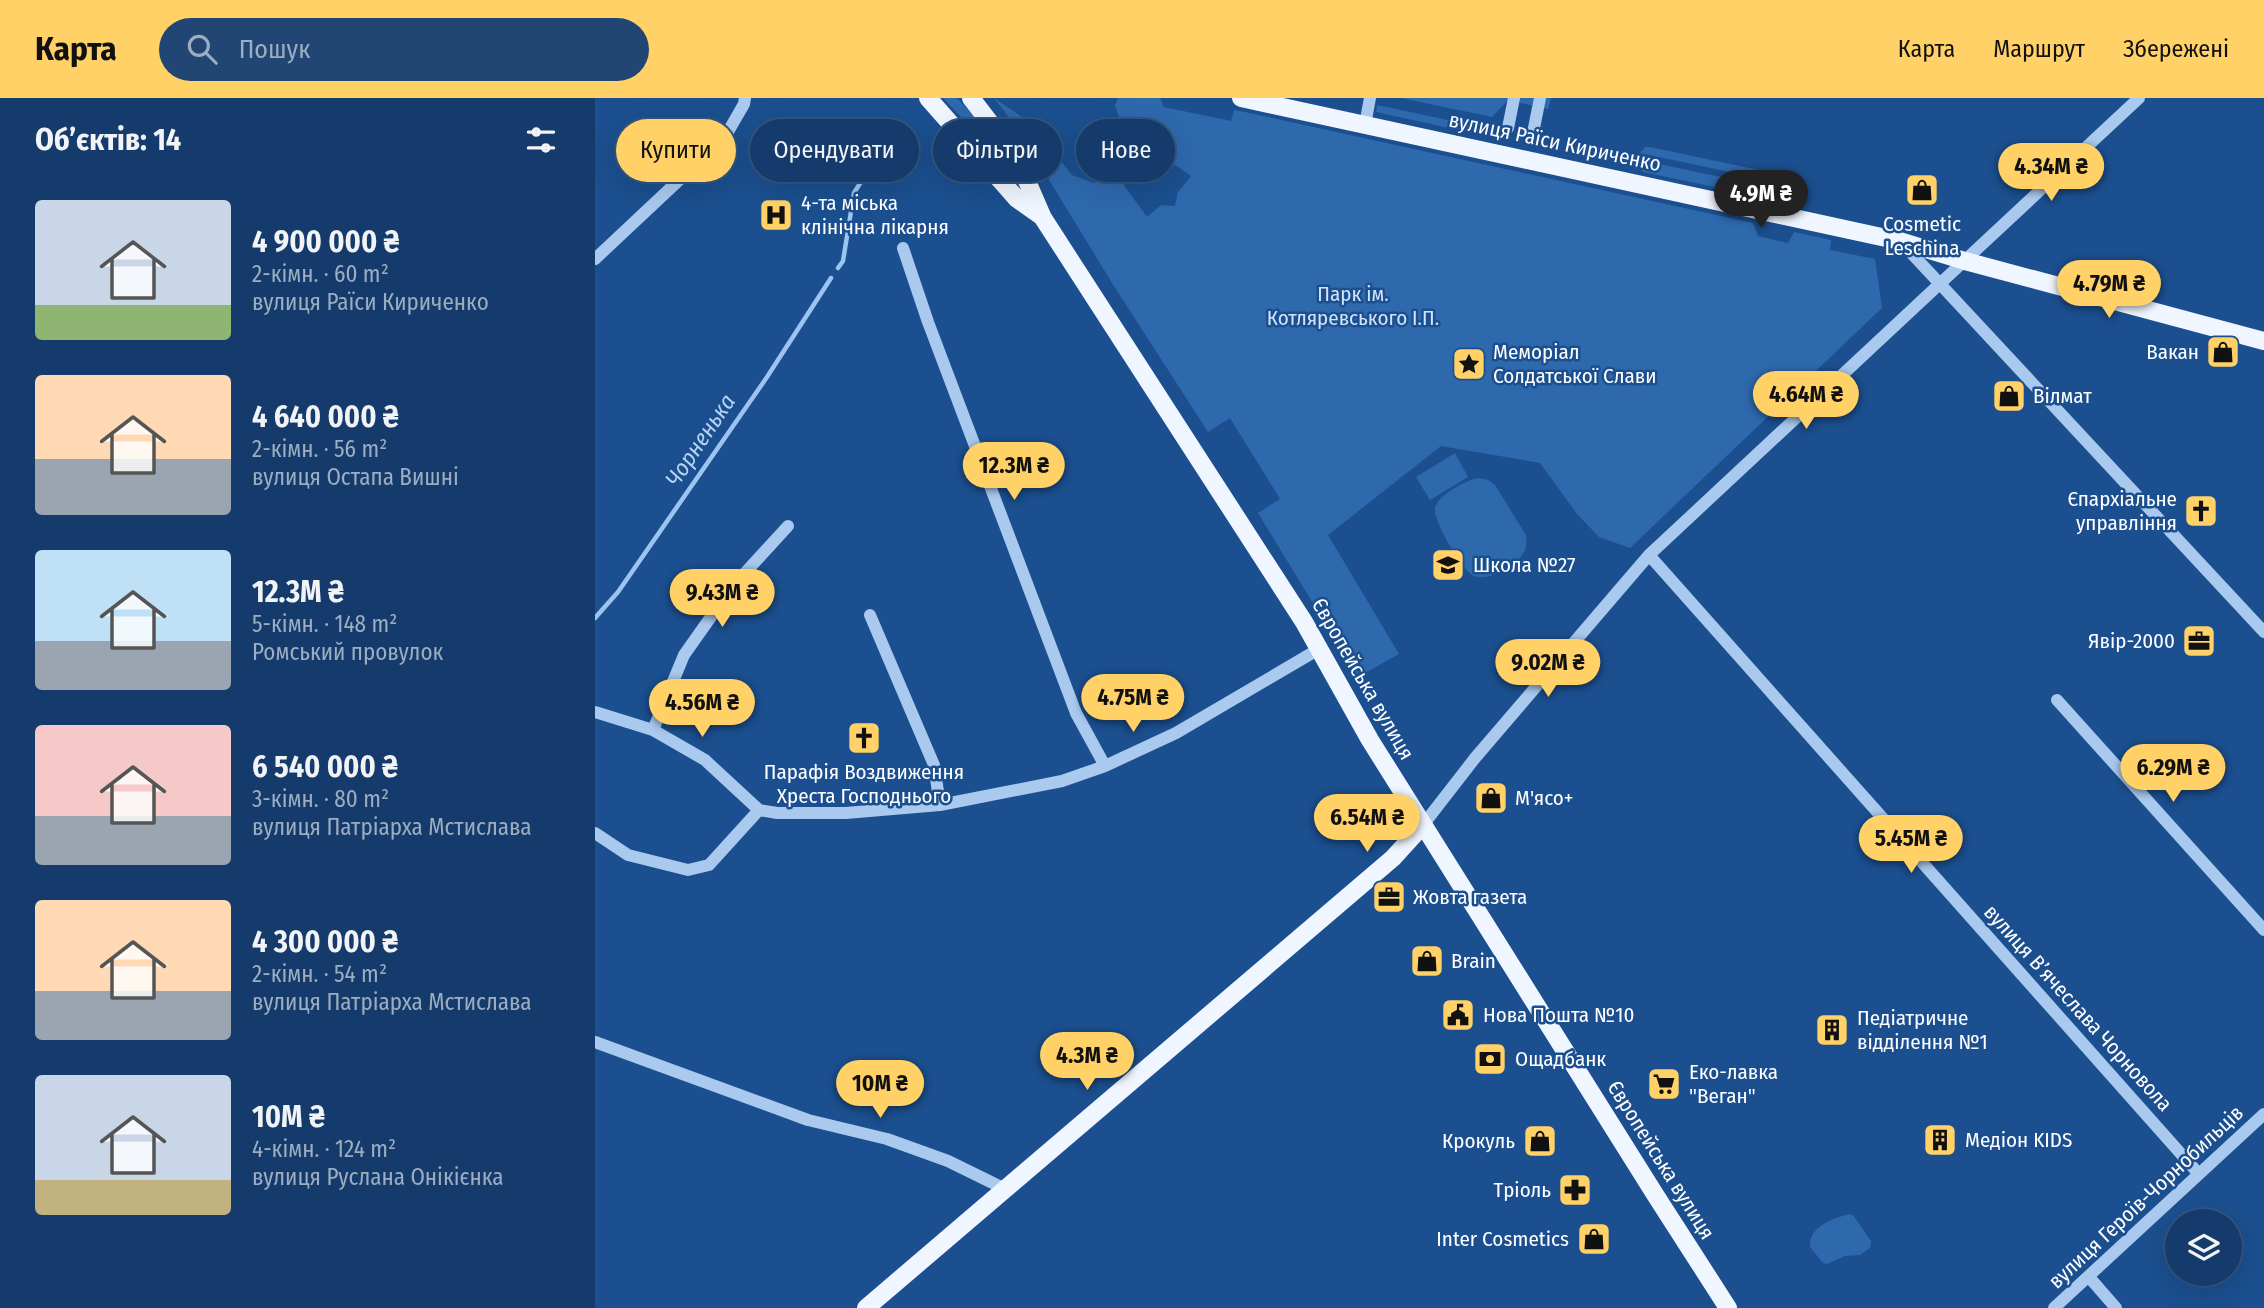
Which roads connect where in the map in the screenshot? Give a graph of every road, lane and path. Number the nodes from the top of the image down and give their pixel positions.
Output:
1 (745, 98) edge
2 (927, 98) edge
3 (971, 98) edge
4 (1241, 98) edge
5 (1370, 98) edge
6 (1514, 98) edge
7 (1540, 98) edge
8 (2139, 98) edge
9 (1365, 125) junction
10 (1508, 128) dead end
11 (1533, 133) dead end
12 (1044, 218) junction
13 (1900, 241) junction
14 (903, 248) dead end
15 (595, 259) edge
16 (1965, 261) junction
17 (1940, 284) junction
18 (2264, 341) edge
19 (788, 526) dead end
20 (1649, 555) junction
21 (870, 615) dead end
22 (2264, 632) edge
23 (1319, 649) junction
24 (2057, 700) dead end
25 (595, 712) edge
26 (653, 730) junction
27 (1105, 766) junction
28 (940, 805) junction
29 (759, 810) junction
30 (1423, 825) junction
31 (595, 833) edge
32 (2264, 930) edge
33 (595, 1042) edge
34 (2264, 1114) edge
35 (2198, 1173) junction
36 (1003, 1188) junction
37 (2089, 1277) junction
38 (866, 1308) edge
39 (1728, 1308) edge
40 (2054, 1308) edge
41 (2116, 1308) edge

1 - 15 street
2 - 12 main road, Європейська вулиця
3 - 12 main road, Європейська вулиця
4 - 9 main road, вулиця Раїси Кириченко
5 - 9 street
6 - 10 street
7 - 11 street
8 - 16 street
9 - 13 main road, вулиця Раїси Кириченко
12 - 23 main road, Європейська вулиця
13 - 16 main road, вулиця Раїси Кириченко
13 - 17 street
14 - 27 street
16 - 17 street
16 - 18 main road, вулиця Раїси Кириченко
17 - 20 street
17 - 22 street
19 - 26 street
20 - 30 street
20 - 35 street, вулиця Вʼячеслава Чорновола
21 - 28 street
23 - 27 street
23 - 30 main road, Європейська вулиця
24 - 32 street
25 - 26 street
26 - 29 street
27 - 28 street
28 - 29 street
29 - 31 street
30 - 36 main road
30 - 39 main road, Європейська вулиця
33 - 36 street
34 - 35 street, вулиця Героїв-Чорнобильців
35 - 37 street, вулиця Героїв-Чорнобильців
36 - 38 main road
37 - 40 street, вулиця Героїв-Чорнобильців
37 - 41 street

